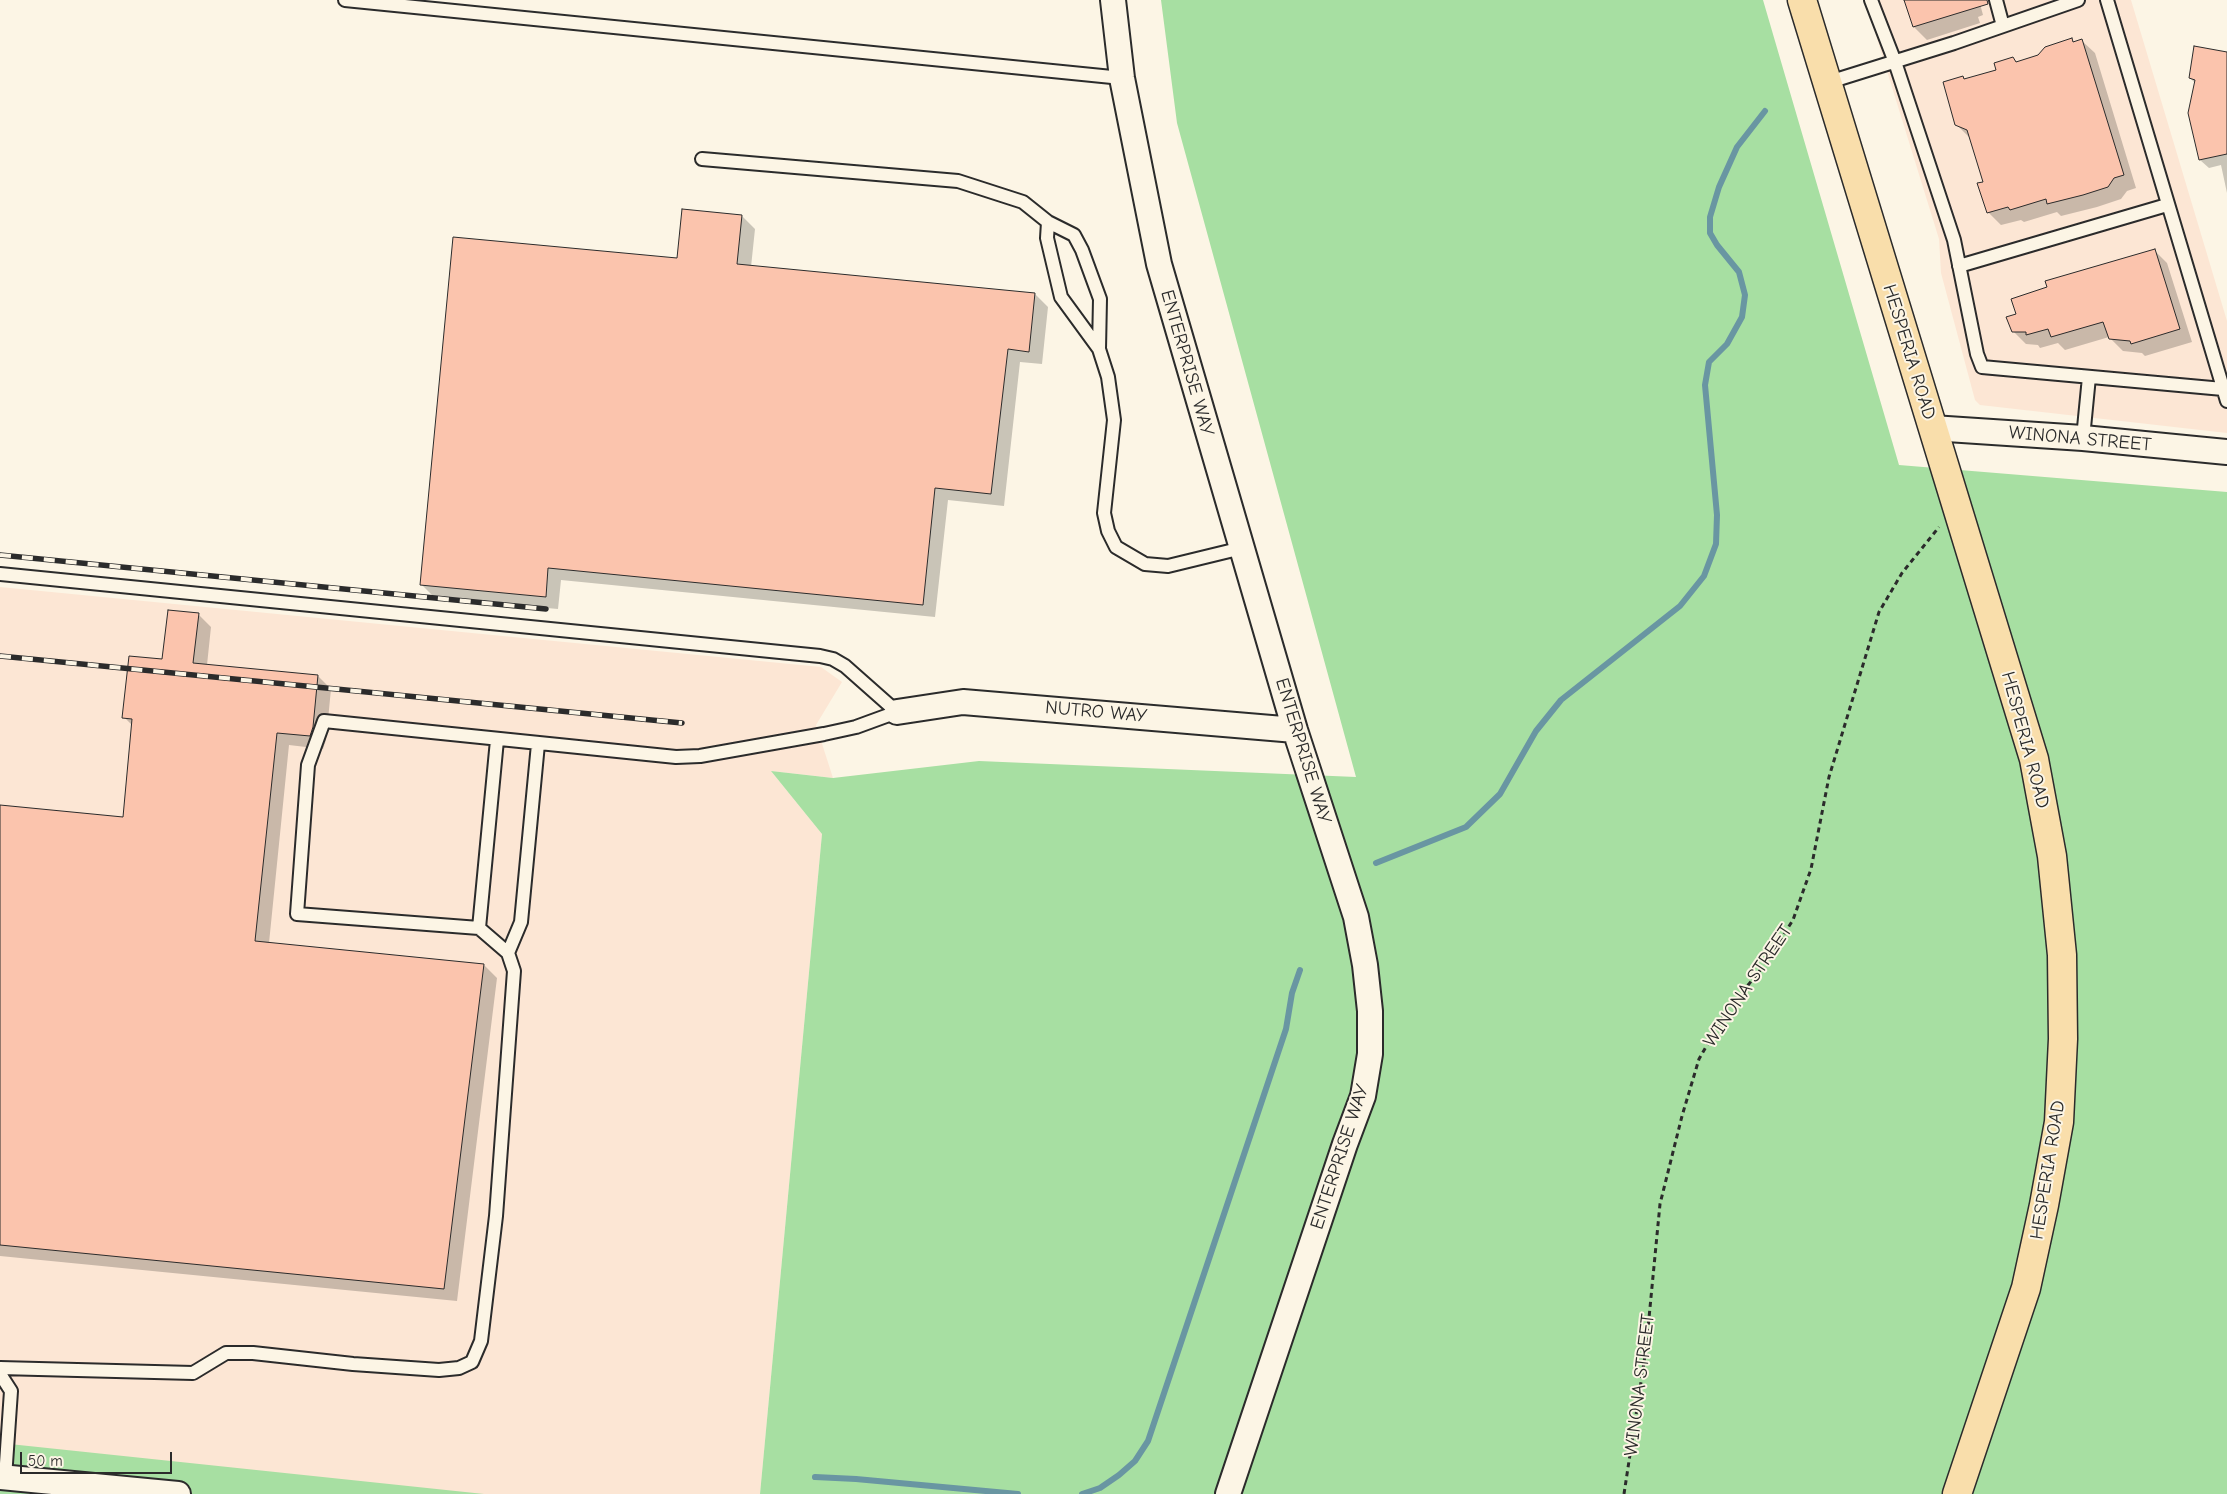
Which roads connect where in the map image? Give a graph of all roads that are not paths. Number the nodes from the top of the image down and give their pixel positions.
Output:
1 (345, 0) edge
2 (1113, 0) edge
3 (1802, 0) edge
4 (1871, 0) edge
5 (1996, 0) edge
6 (2078, 0) edge
7 (2107, 0) edge
8 (2063, 2) edge
9 (2003, 26) junction
10 (1896, 62) junction
11 (1122, 78) junction
12 (1826, 83) junction
13 (702, 159) dead end
14 (2167, 204) junction
15 (1048, 222) junction
16 (1959, 266) junction
17 (1099, 349) junction
18 (2089, 377) junction
19 (2225, 395) edge
20 (1932, 428) junction
21 (2083, 438) junction
22 (2227, 452) edge
23 (1242, 548) junction
24 (0, 574) edge
25 (897, 712) junction
26 (1295, 730) junction
27 (497, 740) junction
28 (538, 744) junction
29 (480, 928) junction
30 (508, 953) junction
31 (0, 1368) edge
32 (0, 1374) edge
33 (2, 1478) edge
34 (178, 1494) edge
35 (1228, 1494) edge
36 (1957, 1494) edge

1 - 11 lane
2 - 11 street, ENTERPRISE WAY
3 - 12 main road, HESPERIA ROAD
4 - 10 lane
5 - 9 lane
6 - 8 lane
7 - 14 lane
8 - 9 lane
9 - 10 lane
10 - 12 lane
10 - 16 lane
11 - 23 street, ENTERPRISE WAY
12 - 20 main road, HESPERIA ROAD
13 - 15 lane
14 - 16 lane
14 - 19 lane
15 - 17 lane
15 - 17 lane
16 - 18 lane
17 - 23 lane
18 - 19 lane
18 - 21 lane
20 - 21 street, WINONA STREET
20 - 36 main road, HESPERIA ROAD
21 - 22 street, WINONA STREET
23 - 26 street, ENTERPRISE WAY
24 - 25 lane
25 - 26 street, NUTRO WAY
25 - 28 lane
26 - 35 street, ENTERPRISE WAY
27 - 28 lane
27 - 29 lane
27 - 29 lane
28 - 30 lane
29 - 30 lane
30 - 31 lane
32 - 33 lane
33 - 34 street

